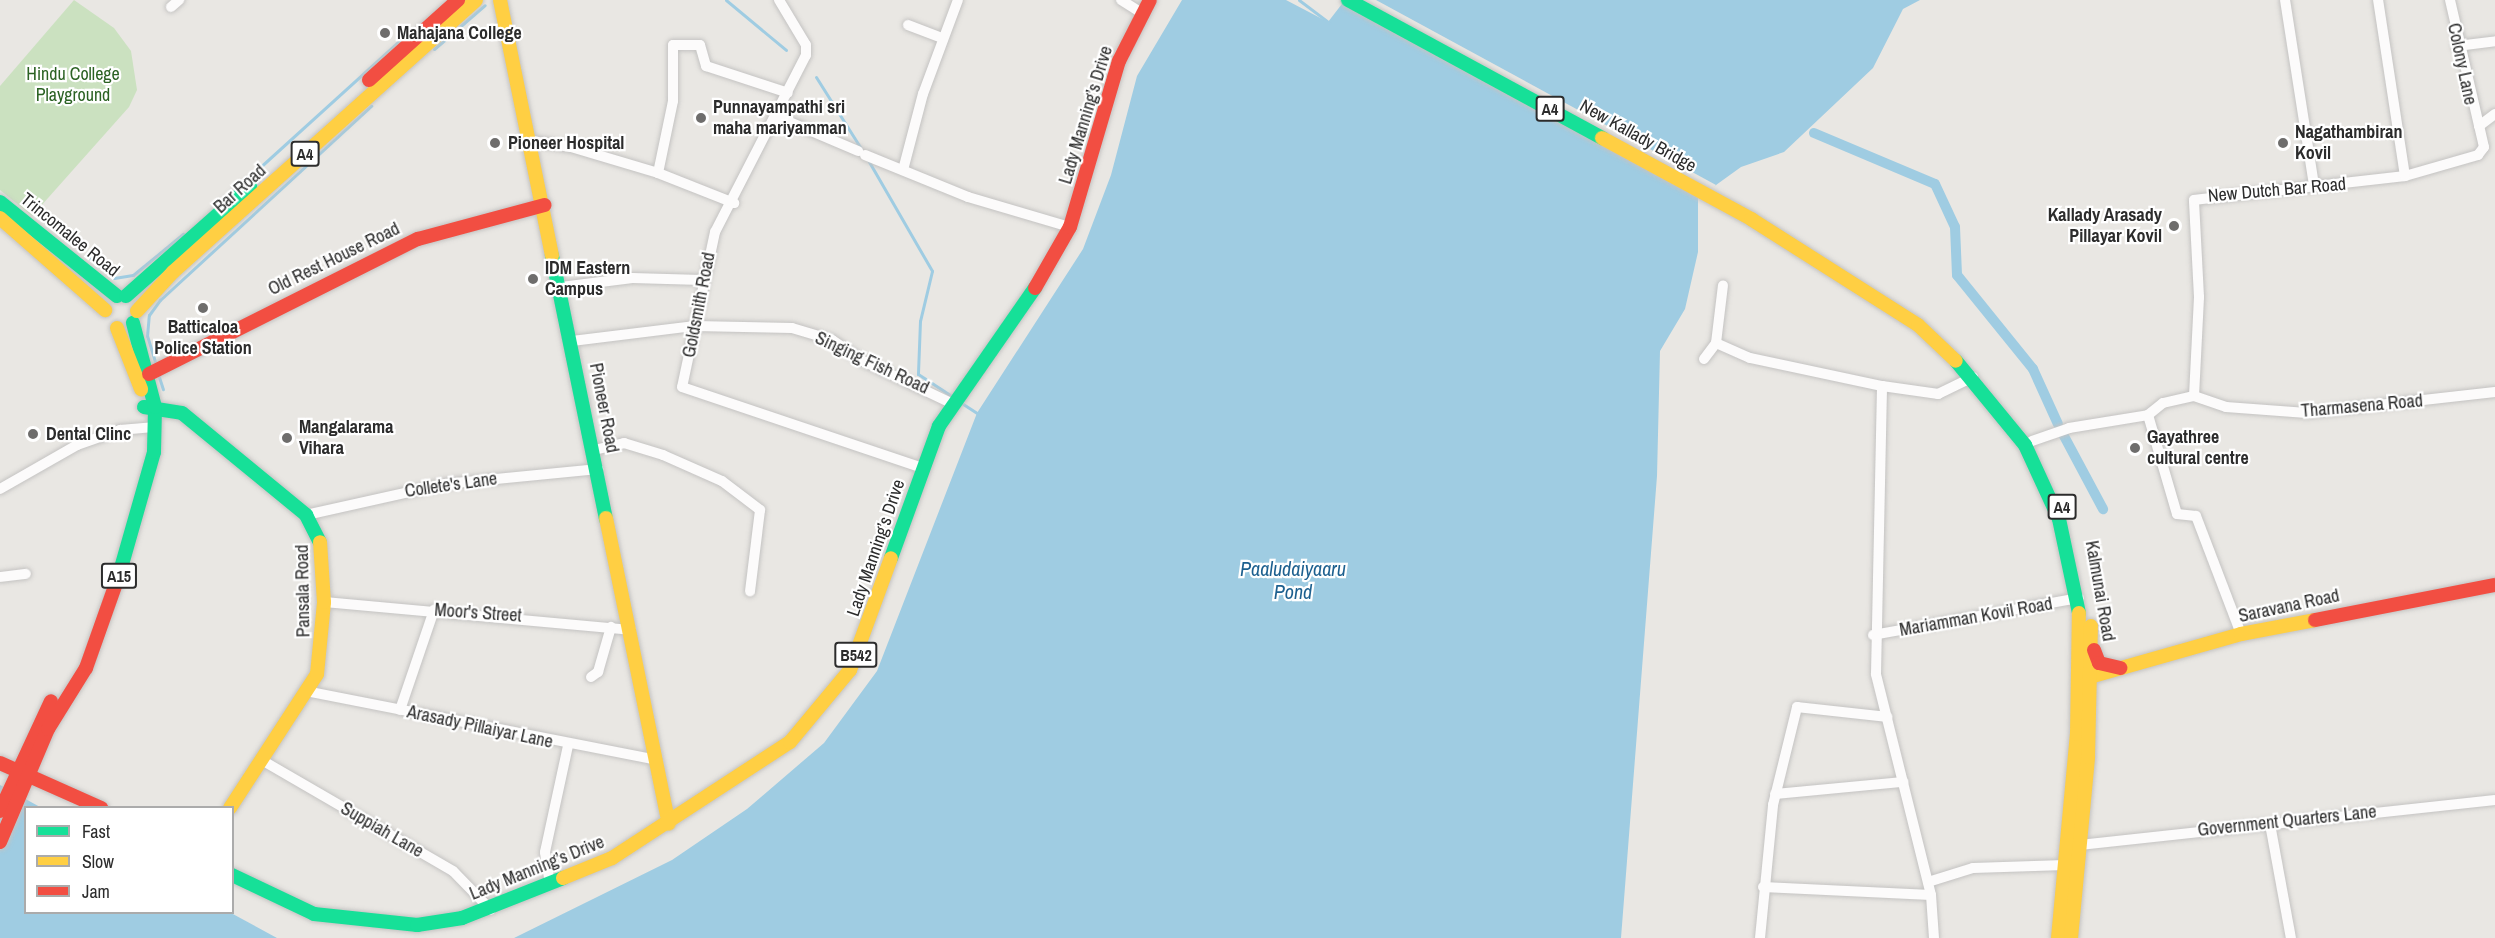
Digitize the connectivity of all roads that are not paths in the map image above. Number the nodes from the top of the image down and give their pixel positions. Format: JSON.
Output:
{"nodes":[{"id":1,"x":458,"y":0,"type":"edge"},
{"id":2,"x":476,"y":0,"type":"edge"},
{"id":3,"x":500,"y":0,"type":"edge"},
{"id":4,"x":779,"y":0,"type":"edge"},
{"id":5,"x":958,"y":0,"type":"edge"},
{"id":6,"x":1121,"y":0,"type":"edge"},
{"id":7,"x":1150,"y":0,"type":"edge"},
{"id":8,"x":1348,"y":0,"type":"edge"},
{"id":9,"x":1361,"y":0,"type":"edge"},
{"id":10,"x":2284,"y":0,"type":"edge"},
{"id":11,"x":2378,"y":0,"type":"edge"},
{"id":12,"x":2450,"y":0,"type":"edge"},
{"id":13,"x":1143,"y":14,"type":"junction"},
{"id":14,"x":908,"y":25,"type":"dead end"},
{"id":15,"x":942,"y":38,"type":"junction"},
{"id":16,"x":2495,"y":41,"type":"edge"},
{"id":17,"x":2457,"y":46,"type":"junction"},
{"id":18,"x":788,"y":93,"type":"junction"},
{"id":19,"x":2495,"y":114,"type":"edge"},
{"id":20,"x":778,"y":117,"type":"junction"},
{"id":21,"x":2479,"y":126,"type":"junction"},
{"id":22,"x":532,"y":141,"type":"junction"},
{"id":23,"x":903,"y":170,"type":"junction"},
{"id":24,"x":658,"y":173,"type":"junction"},
{"id":25,"x":2405,"y":176,"type":"junction"},
{"id":26,"x":2314,"y":185,"type":"junction"},
{"id":27,"x":0,"y":202,"type":"edge"},
{"id":28,"x":734,"y":203,"type":"junction"},
{"id":29,"x":545,"y":205,"type":"junction"},
{"id":30,"x":1753,"y":216,"type":"junction"},
{"id":31,"x":0,"y":218,"type":"edge"},
{"id":32,"x":1070,"y":226,"type":"junction"},
{"id":33,"x":702,"y":280,"type":"junction"},
{"id":34,"x":1722,"y":285,"type":"dead end"},
{"id":35,"x":561,"y":287,"type":"junction"},
{"id":36,"x":121,"y":296,"type":"junction"},
{"id":37,"x":105,"y":310,"type":"junction"},
{"id":38,"x":135,"y":317,"type":"junction"},
{"id":39,"x":695,"y":326,"type":"junction"},
{"id":40,"x":117,"y":328,"type":"junction"},
{"id":41,"x":572,"y":341,"type":"junction"},
{"id":42,"x":1716,"y":343,"type":"junction"},
{"id":43,"x":1704,"y":359,"type":"dead end"},
{"id":44,"x":149,"y":374,"type":"junction"},
{"id":45,"x":1973,"y":377,"type":"junction"},
{"id":46,"x":1882,"y":386,"type":"junction"},
{"id":47,"x":2495,"y":392,"type":"edge"},
{"id":48,"x":2194,"y":396,"type":"junction"},
{"id":49,"x":955,"y":405,"type":"junction"},
{"id":50,"x":150,"y":408,"type":"junction"},
{"id":51,"x":2148,"y":415,"type":"junction"},
{"id":52,"x":150,"y":426,"type":"junction"},
{"id":53,"x":2028,"y":443,"type":"junction"},
{"id":54,"x":594,"y":450,"type":"junction"},
{"id":55,"x":923,"y":468,"type":"junction"},
{"id":56,"x":598,"y":469,"type":"junction"},
{"id":57,"x":0,"y":489,"type":"edge"},
{"id":58,"x":306,"y":515,"type":"junction"},
{"id":59,"x":27,"y":574,"type":"dead end"},
{"id":60,"x":0,"y":578,"type":"edge"},
{"id":61,"x":2495,"y":585,"type":"edge"},
{"id":62,"x":750,"y":591,"type":"dead end"},
{"id":63,"x":2079,"y":598,"type":"junction"},
{"id":64,"x":324,"y":602,"type":"junction"},
{"id":65,"x":434,"y":610,"type":"junction"},
{"id":66,"x":611,"y":627,"type":"junction"},
{"id":67,"x":631,"y":630,"type":"junction"},
{"id":68,"x":2241,"y":634,"type":"junction"},
{"id":69,"x":1873,"y":635,"type":"junction"},
{"id":70,"x":2094,"y":650,"type":"junction"},
{"id":71,"x":2120,"y":668,"type":"junction"},
{"id":72,"x":2093,"y":676,"type":"junction"},
{"id":73,"x":591,"y":678,"type":"dead end"},
{"id":74,"x":306,"y":691,"type":"junction"},
{"id":75,"x":400,"y":710,"type":"junction"},
{"id":76,"x":1887,"y":717,"type":"junction"},
{"id":77,"x":568,"y":746,"type":"junction"},
{"id":78,"x":654,"y":759,"type":"junction"},
{"id":79,"x":264,"y":762,"type":"junction"},
{"id":80,"x":0,"y":763,"type":"edge"},
{"id":81,"x":23,"y":776,"type":"junction"},
{"id":82,"x":1903,"y":782,"type":"junction"},
{"id":83,"x":17,"y":791,"type":"junction"},
{"id":84,"x":1775,"y":794,"type":"junction"},
{"id":85,"x":2495,"y":800,"type":"edge"},
{"id":86,"x":99,"y":806,"type":"edge"},
{"id":87,"x":231,"y":806,"type":"edge"},
{"id":88,"x":0,"y":811,"type":"edge"},
{"id":89,"x":669,"y":824,"type":"junction"},
{"id":90,"x":2270,"y":824,"type":"junction"},
{"id":91,"x":0,"y":842,"type":"edge"},
{"id":92,"x":2080,"y":845,"type":"junction"},
{"id":93,"x":2065,"y":865,"type":"junction"},
{"id":94,"x":234,"y":876,"type":"edge"},
{"id":95,"x":1928,"y":882,"type":"junction"},
{"id":96,"x":549,"y":884,"type":"junction"},
{"id":97,"x":1762,"y":887,"type":"junction"},
{"id":98,"x":1931,"y":896,"type":"junction"},
{"id":99,"x":491,"y":910,"type":"junction"},
{"id":100,"x":1760,"y":938,"type":"edge"},
{"id":101,"x":1934,"y":938,"type":"edge"},
{"id":102,"x":2058,"y":938,"type":"edge"},
{"id":103,"x":2071,"y":938,"type":"edge"},
{"id":104,"x":2291,"y":938,"type":"edge"}],
"edges":[{"from":1,"to":36,"type":"main road","name":"Bar Road","number":"A4"},
{"from":2,"to":38,"type":"main road","name":"Bar Road","number":"A4"},
{"from":3,"to":22,"type":"main road","name":"Pioneer Road"},
{"from":4,"to":18,"type":"street","name":"Goldsmith Road"},
{"from":5,"to":15,"type":"street"},
{"from":6,"to":13,"type":"street"},
{"from":7,"to":13,"type":"main road","name":"Lady Manning’s Drive","number":"B542"},
{"from":8,"to":30,"type":"main road","name":"New Kallady Bridge","number":"A4"},
{"from":9,"to":30,"type":"main road","name":"New Kallady Bridge","number":"A4"},
{"from":10,"to":26,"type":"street"},
{"from":11,"to":25,"type":"street"},
{"from":12,"to":17,"type":"street","name":"Colony Lane"},
{"from":13,"to":32,"type":"main road","name":"Lady Manning’s Drive","number":"B542"},
{"from":14,"to":15,"type":"street"},
{"from":15,"to":23,"type":"street"},
{"from":16,"to":17,"type":"street"},
{"from":17,"to":21,"type":"street","name":"Colony Lane"},
{"from":18,"to":20,"type":"street","name":"Goldsmith Road"},
{"from":18,"to":24,"type":"street"},
{"from":19,"to":21,"type":"street"},
{"from":20,"to":23,"type":"street"},
{"from":20,"to":28,"type":"street","name":"Goldsmith Road"},
{"from":21,"to":25,"type":"street","name":"Colony Lane"},
{"from":22,"to":24,"type":"street"},
{"from":22,"to":29,"type":"main road","name":"Pioneer Road"},
{"from":23,"to":32,"type":"street"},
{"from":24,"to":28,"type":"street"},
{"from":25,"to":26,"type":"street","name":"New Dutch Bar Road"},
{"from":26,"to":48,"type":"street","name":"New Dutch Bar Road"},
{"from":27,"to":36,"type":"main road","name":"Trincomalee Road"},
{"from":28,"to":33,"type":"street","name":"Goldsmith Road"},
{"from":29,"to":35,"type":"main road","name":"Pioneer Road"},
{"from":29,"to":44,"type":"main road","name":"Old Rest House Road"},
{"from":30,"to":45,"type":"main road","name":"Kalmunai Road","number":"A4"},
{"from":30,"to":53,"type":"main road","name":"Kalmunai Road","number":"A4"},
{"from":31,"to":37,"type":"main road","name":"Trincomalee Road"},
{"from":32,"to":49,"type":"main road","name":"Lady Manning’s Drive","number":"B542"},
{"from":33,"to":35,"type":"street"},
{"from":33,"to":39,"type":"street","name":"Goldsmith Road"},
{"from":34,"to":42,"type":"street"},
{"from":35,"to":41,"type":"main road","name":"Pioneer Road"},
{"from":36,"to":37,"type":"main road","name":"Bar Road"},
{"from":36,"to":38,"type":"main road","name":"Trincomalee Road"},
{"from":37,"to":40,"type":"main road","name":"Trincomalee Road"},
{"from":38,"to":40,"type":"main road"},
{"from":38,"to":44,"type":"main road","number":"A15"},
{"from":39,"to":41,"type":"street","name":"Singing Fish Road"},
{"from":39,"to":49,"type":"street","name":"Singing Fish Road"},
{"from":39,"to":55,"type":"street","name":"Goldsmith Road"},
{"from":40,"to":50,"type":"main road","number":"A15"},
{"from":41,"to":54,"type":"main road","name":"Pioneer Road"},
{"from":42,"to":43,"type":"street"},
{"from":42,"to":46,"type":"street"},
{"from":44,"to":50,"type":"main road","number":"A15"},
{"from":45,"to":46,"type":"street"},
{"from":45,"to":53,"type":"main road","name":"Kalmunai Road","number":"A4"},
{"from":46,"to":69,"type":"street"},
{"from":47,"to":48,"type":"street","name":"Tharmasena Road"},
{"from":48,"to":51,"type":"street"},
{"from":49,"to":55,"type":"main road","name":"Lady Manning’s Drive","number":"B542"},
{"from":50,"to":52,"type":"main road","number":"A15"},
{"from":50,"to":58,"type":"main road","name":"Pansala Road"},
{"from":51,"to":53,"type":"street"},
{"from":51,"to":68,"type":"street"},
{"from":52,"to":57,"type":"street"},
{"from":52,"to":81,"type":"main road","number":"A15"},
{"from":53,"to":63,"type":"main road","name":"Kalmunai Road","number":"A4"},
{"from":53,"to":70,"type":"main road","name":"Kalmunai Road","number":"A4"},
{"from":54,"to":56,"type":"main road","name":"Pioneer Road"},
{"from":54,"to":62,"type":"street"},
{"from":55,"to":89,"type":"main road","name":"Lady Manning’s Drive","number":"B542"},
{"from":56,"to":58,"type":"street","name":"Collete's Lane"},
{"from":56,"to":67,"type":"main road","name":"Pioneer Road"},
{"from":58,"to":64,"type":"main road","name":"Pansala Road"},
{"from":59,"to":60,"type":"street"},
{"from":61,"to":68,"type":"main road","name":"Saravana Road"},
{"from":63,"to":69,"type":"street","name":"Mariamman Kovil Road"},
{"from":63,"to":93,"type":"main road","name":"Kalmunai Road","number":"A4"},
{"from":64,"to":65,"type":"street","name":"Moor's Street"},
{"from":64,"to":74,"type":"main road","name":"Pansala Road"},
{"from":65,"to":66,"type":"street","name":"Moor's Street"},
{"from":65,"to":75,"type":"street"},
{"from":66,"to":67,"type":"street","name":"Moor's Street"},
{"from":66,"to":73,"type":"street"},
{"from":67,"to":78,"type":"main road","name":"Pioneer Road"},
{"from":68,"to":71,"type":"main road","name":"Saravana Road"},
{"from":69,"to":76,"type":"street"},
{"from":70,"to":71,"type":"main road"},
{"from":70,"to":72,"type":"main road","name":"Kalmunai Road","number":"A4"},
{"from":71,"to":72,"type":"main road","name":"Saravana Road"},
{"from":72,"to":92,"type":"main road","name":"Kalmunai Road","number":"A4"},
{"from":74,"to":75,"type":"street","name":"Arasady Pillaiyar Lane"},
{"from":74,"to":79,"type":"main road","name":"Pansala Road"},
{"from":75,"to":77,"type":"street","name":"Arasady Pillaiyar Lane"},
{"from":76,"to":82,"type":"street"},
{"from":76,"to":84,"type":"street"},
{"from":77,"to":78,"type":"street","name":"Arasady Pillaiyar Lane"},
{"from":77,"to":96,"type":"street"},
{"from":78,"to":89,"type":"main road","name":"Pioneer Road"},
{"from":79,"to":87,"type":"main road","name":"Pansala Road"},
{"from":79,"to":99,"type":"street","name":"Suppiah Lane"},
{"from":80,"to":81,"type":"main road"},
{"from":81,"to":83,"type":"main road","number":"A15"},
{"from":81,"to":86,"type":"main road"},
{"from":82,"to":84,"type":"street"},
{"from":82,"to":95,"type":"street"},
{"from":83,"to":88,"type":"main road","number":"A15"},
{"from":83,"to":91,"type":"main road","number":"A15"},
{"from":84,"to":97,"type":"street"},
{"from":85,"to":90,"type":"street","name":"Government Quarters Lane"},
{"from":89,"to":96,"type":"main road","name":"Lady Manning’s Drive","number":"B542"},
{"from":90,"to":92,"type":"street","name":"Government Quarters Lane"},
{"from":90,"to":104,"type":"street"},
{"from":92,"to":103,"type":"main road","name":"Kalmunai Road","number":"A4"},
{"from":93,"to":95,"type":"street"},
{"from":93,"to":102,"type":"main road","name":"Kalmunai Road","number":"A4"},
{"from":94,"to":99,"type":"main road","name":"Lady Manning’s Drive","number":"B542"},
{"from":95,"to":98,"type":"street"},
{"from":96,"to":99,"type":"main road","name":"Lady Manning’s Drive","number":"B542"},
{"from":97,"to":98,"type":"street"},
{"from":97,"to":100,"type":"street"},
{"from":98,"to":101,"type":"street"}]}
